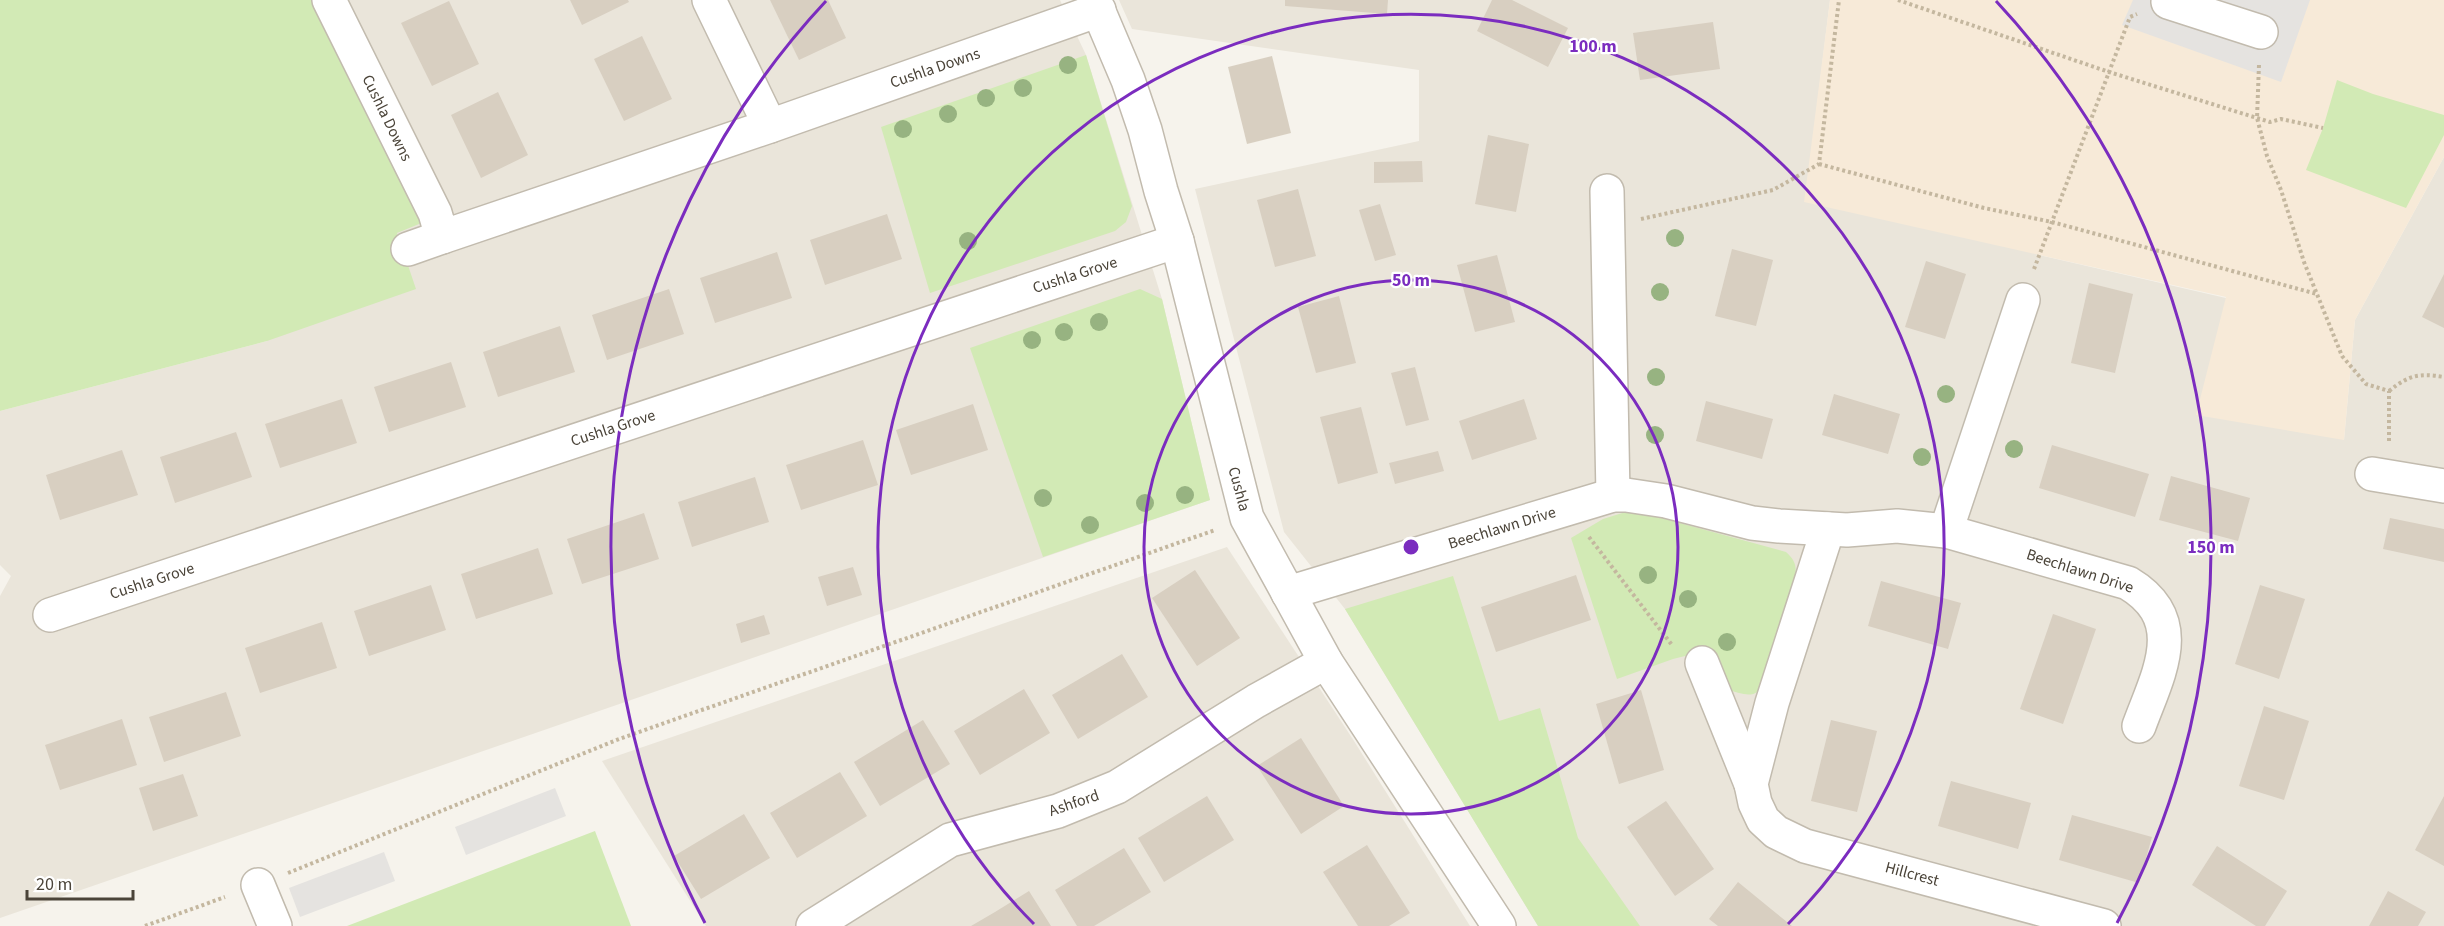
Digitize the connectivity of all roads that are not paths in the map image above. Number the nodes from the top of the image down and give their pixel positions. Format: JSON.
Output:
{"nodes":[{"id":1,"x":329,"y":0,"type":"edge"},
{"id":2,"x":709,"y":0,"type":"edge"},
{"id":3,"x":2168,"y":2,"type":"road end"},
{"id":4,"x":1096,"y":5,"type":"edge"},
{"id":5,"x":2261,"y":32,"type":"road end"},
{"id":6,"x":770,"y":126,"type":"junction"},
{"id":7,"x":1607,"y":191,"type":"dead end"},
{"id":8,"x":442,"y":237,"type":"junction"},
{"id":9,"x":1177,"y":242,"type":"junction"},
{"id":10,"x":408,"y":249,"type":"dead end"},
{"id":11,"x":2023,"y":300,"type":"road end"},
{"id":12,"x":2381,"y":475,"type":"road end"},
{"id":13,"x":2444,"y":486,"type":"edge"},
{"id":14,"x":1612,"y":495,"type":"junction"},
{"id":15,"x":1828,"y":529,"type":"junction"},
{"id":16,"x":1946,"y":531,"type":"junction"},
{"id":17,"x":1288,"y":593,"type":"junction"},
{"id":18,"x":50,"y":615,"type":"dead end"},
{"id":19,"x":1326,"y":662,"type":"junction"},
{"id":20,"x":1702,"y":663,"type":"road end"},
{"id":21,"x":2139,"y":726,"type":"dead end"},
{"id":22,"x":1751,"y":784,"type":"junction"},
{"id":23,"x":258,"y":885,"type":"road end"},
{"id":24,"x":274,"y":926,"type":"edge"},
{"id":25,"x":813,"y":926,"type":"edge"},
{"id":26,"x":1499,"y":926,"type":"edge"},
{"id":27,"x":2104,"y":926,"type":"edge"}],
"edges":[{"from":1,"to":8,"type":"street","name":"Cushla Downs"},
{"from":2,"to":6,"type":"street"},
{"from":3,"to":5,"type":"street"},
{"from":4,"to":6,"type":"street","name":"Cushla Downs"},
{"from":4,"to":9,"type":"street","name":"Cushla"},
{"from":6,"to":8,"type":"street","name":"Cushla Downs"},
{"from":7,"to":14,"type":"street"},
{"from":8,"to":10,"type":"street","name":"Cushla Downs"},
{"from":9,"to":17,"type":"street","name":"Cushla"},
{"from":9,"to":18,"type":"street","name":"Cushla Grove"},
{"from":11,"to":16,"type":"street"},
{"from":12,"to":13,"type":"street"},
{"from":14,"to":15,"type":"street","name":"Beechlawn Drive"},
{"from":14,"to":17,"type":"street","name":"Beechlawn Drive"},
{"from":15,"to":16,"type":"street","name":"Beechlawn Drive"},
{"from":15,"to":22,"type":"street"},
{"from":16,"to":21,"type":"street","name":"Beechlawn Drive"},
{"from":17,"to":19,"type":"street","name":"Cushla"},
{"from":19,"to":25,"type":"street","name":"Ashford"},
{"from":19,"to":26,"type":"street","name":"Cushla"},
{"from":20,"to":22,"type":"street","name":"Hillcrest"},
{"from":22,"to":27,"type":"street","name":"Hillcrest"},
{"from":23,"to":24,"type":"street"}]}
